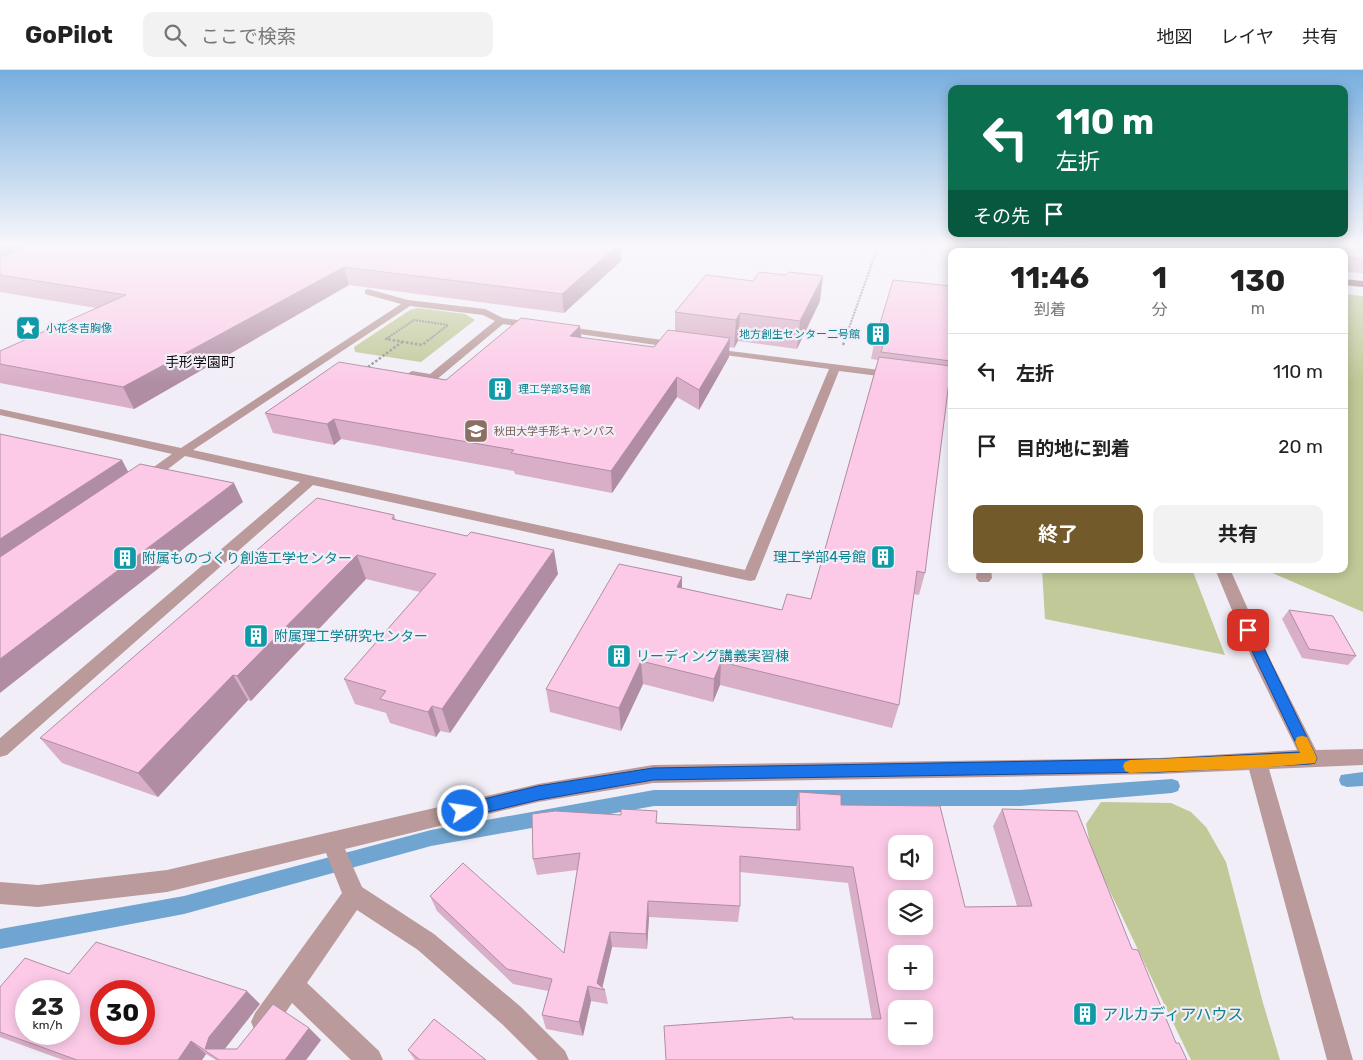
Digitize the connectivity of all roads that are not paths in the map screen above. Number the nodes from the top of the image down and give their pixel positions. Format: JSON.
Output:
{"nodes":[{"id":1,"x":368,"y":292,"type":"edge"},
{"id":2,"x":408,"y":303,"type":"junction"},
{"id":3,"x":501,"y":321,"type":"junction"},
{"id":4,"x":324,"y":360,"type":"junction"},
{"id":5,"x":368,"y":367,"type":"edge"},
{"id":6,"x":835,"y":367,"type":"junction"},
{"id":7,"x":404,"y":373,"type":"edge"},
{"id":8,"x":903,"y":376,"type":"edge"},
{"id":9,"x":0,"y":412,"type":"edge"},
{"id":10,"x":181,"y":453,"type":"junction"},
{"id":11,"x":310,"y":480,"type":"junction"},
{"id":12,"x":134,"y":487,"type":"edge"},
{"id":13,"x":1224,"y":573,"type":"edge"},
{"id":14,"x":0,"y":749,"type":"edge"},
{"id":15,"x":1310,"y":758,"type":"junction"},
{"id":16,"x":1363,"y":758,"type":"edge"},
{"id":17,"x":1257,"y":762,"type":"junction"},
{"id":18,"x":333,"y":844,"type":"junction"},
{"id":19,"x":0,"y":893,"type":"edge"},
{"id":20,"x":353,"y":893,"type":"junction"},
{"id":21,"x":291,"y":985,"type":"junction"},
{"id":22,"x":251,"y":1039,"type":"edge"},
{"id":23,"x":370,"y":1060,"type":"edge"},
{"id":24,"x":556,"y":1060,"type":"edge"},
{"id":25,"x":1340,"y":1060,"type":"edge"}],
"edges":[{"from":1,"to":2,"type":"street"},
{"from":2,"to":3,"type":"street"},
{"from":2,"to":4,"type":"street"},
{"from":3,"to":6,"type":"street"},
{"from":3,"to":7,"type":"street"},
{"from":4,"to":5,"type":"street"},
{"from":4,"to":10,"type":"street"},
{"from":6,"to":8,"type":"street"},
{"from":6,"to":11,"type":"street"},
{"from":9,"to":10,"type":"street"},
{"from":10,"to":11,"type":"street"},
{"from":10,"to":12,"type":"street"},
{"from":11,"to":14,"type":"street"},
{"from":13,"to":15,"type":"street"},
{"from":15,"to":16,"type":"street"},
{"from":15,"to":17,"type":"street"},
{"from":17,"to":18,"type":"street"},
{"from":17,"to":25,"type":"street"},
{"from":18,"to":19,"type":"street"},
{"from":18,"to":20,"type":"street"},
{"from":20,"to":21,"type":"street"},
{"from":20,"to":24,"type":"street"},
{"from":21,"to":22,"type":"street"},
{"from":21,"to":23,"type":"street"}]}
